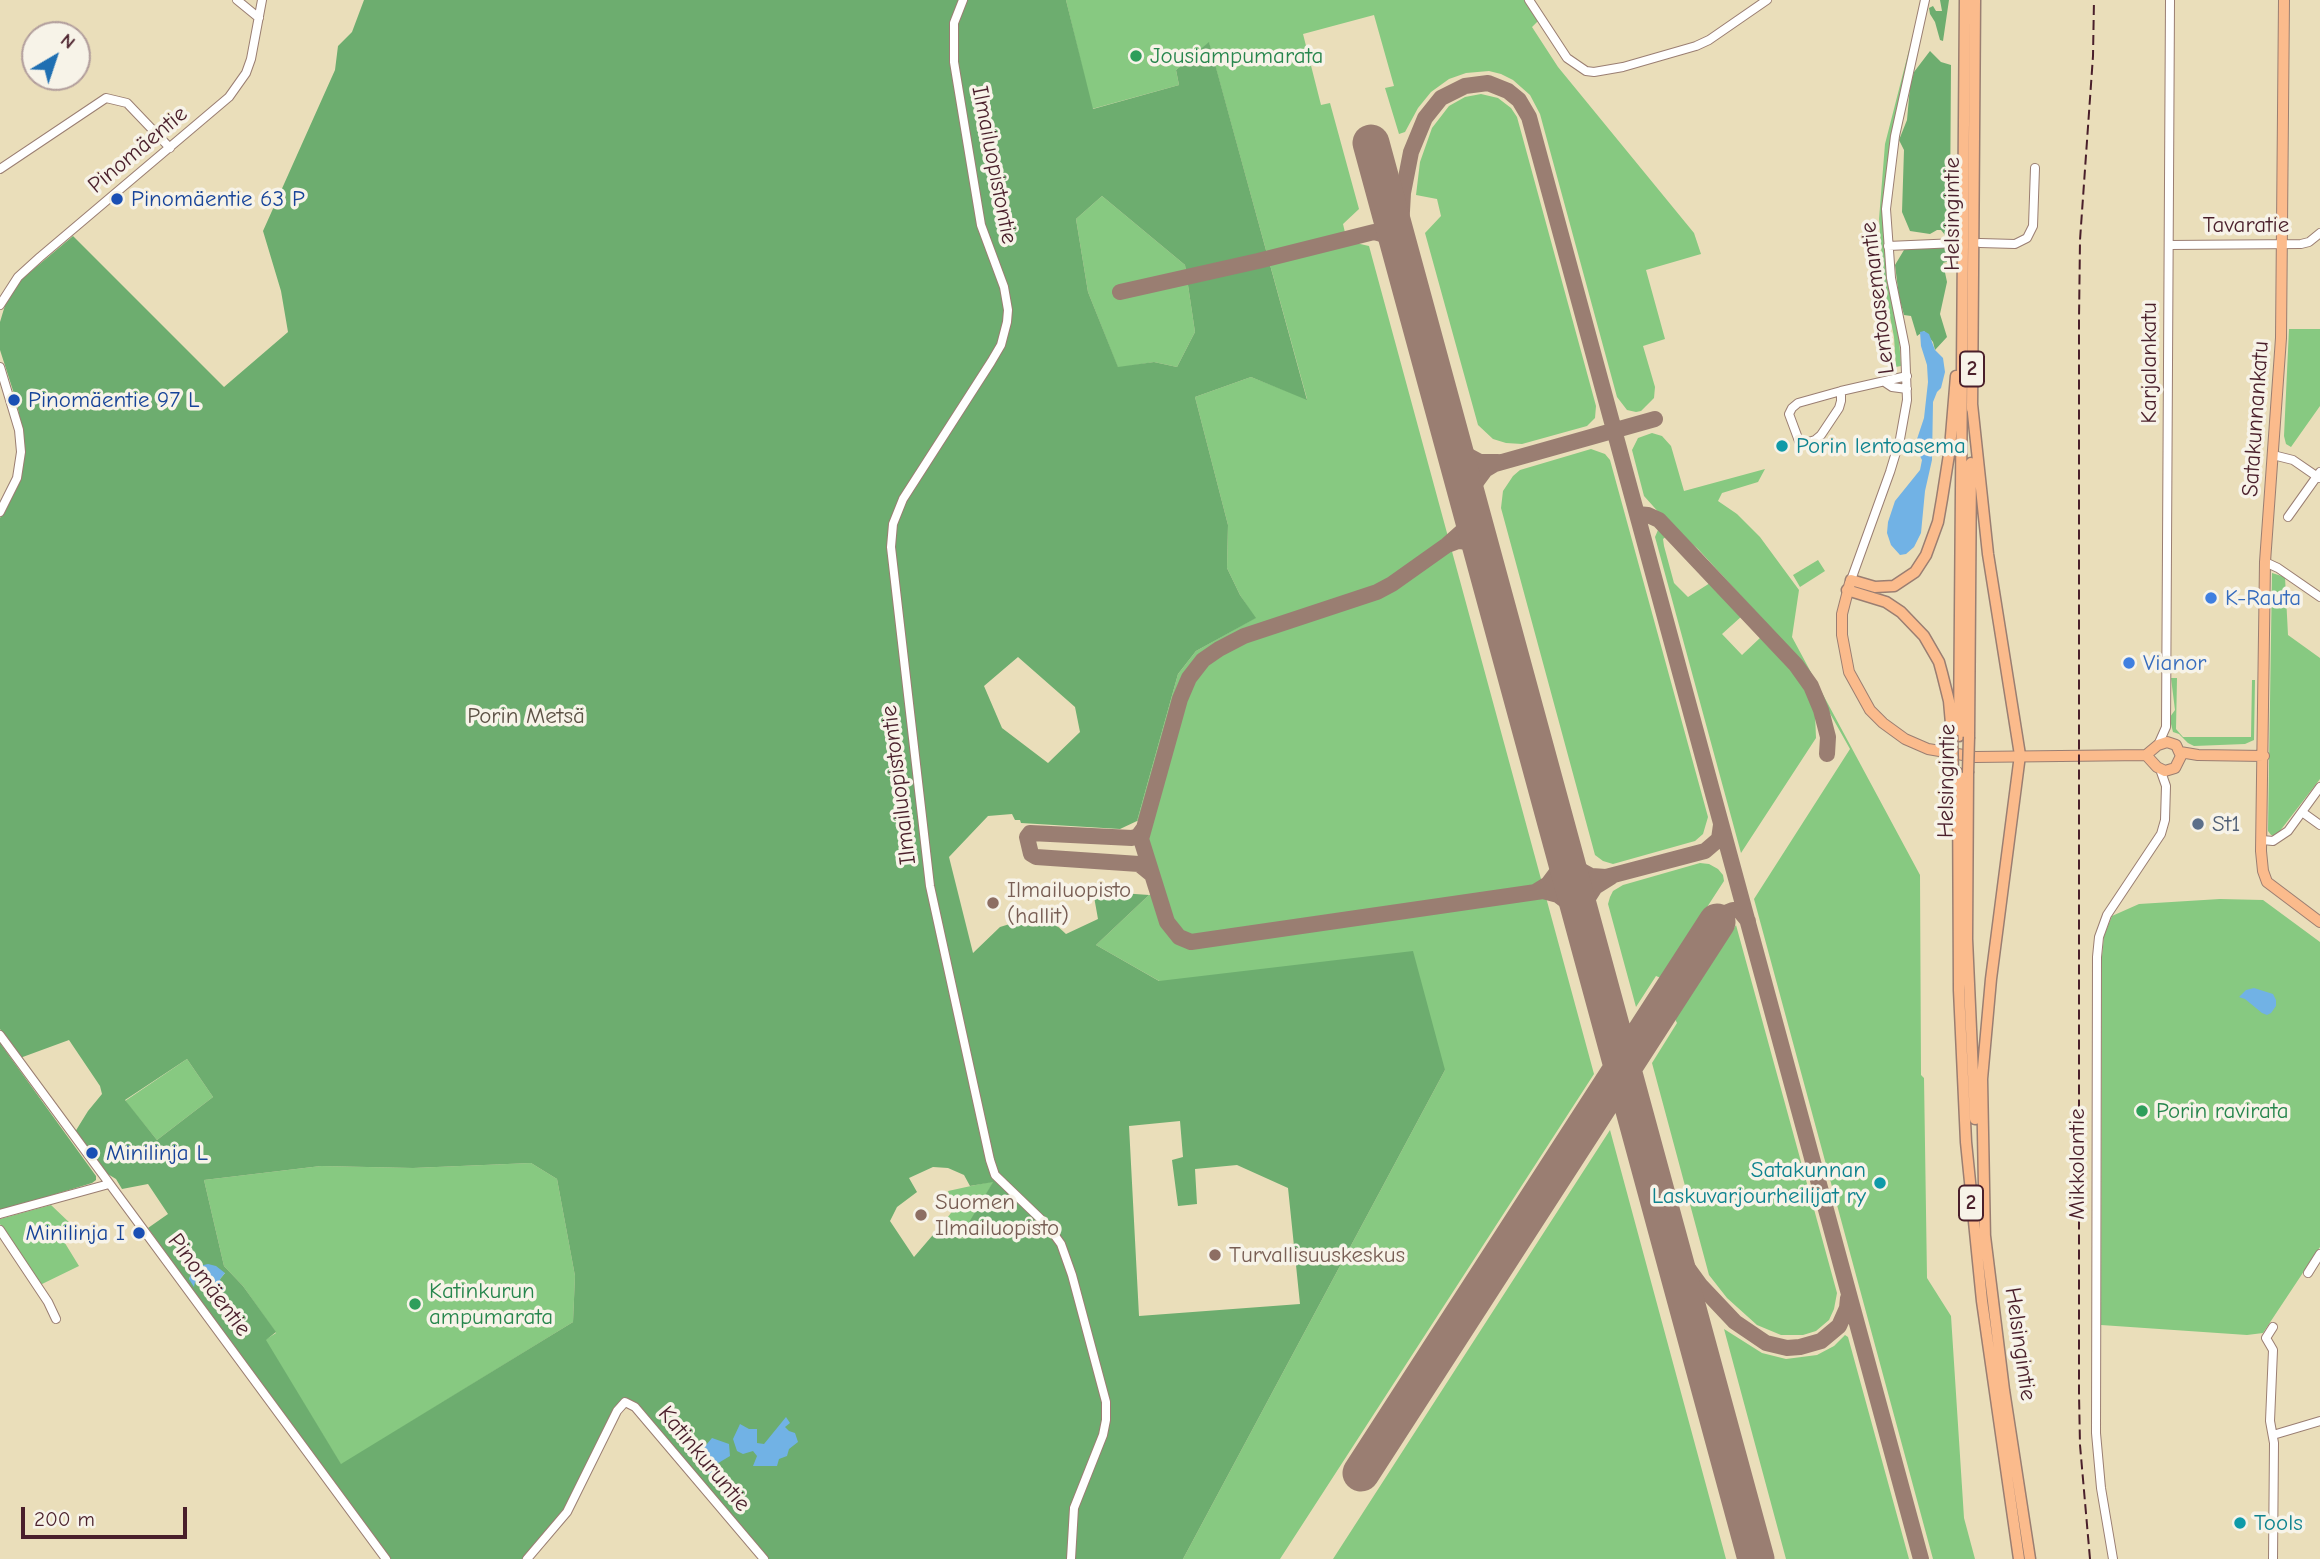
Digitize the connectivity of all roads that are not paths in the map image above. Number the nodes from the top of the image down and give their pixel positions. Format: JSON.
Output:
{"nodes":[{"id":1,"x":237,"y":0,"type":"edge"},
{"id":2,"x":262,"y":0,"type":"edge"},
{"id":3,"x":963,"y":0,"type":"edge"},
{"id":4,"x":1529,"y":0,"type":"edge"},
{"id":5,"x":1767,"y":0,"type":"edge"},
{"id":6,"x":1925,"y":0,"type":"edge"},
{"id":7,"x":1965,"y":0,"type":"edge"},
{"id":8,"x":1975,"y":0,"type":"edge"},
{"id":9,"x":2170,"y":0,"type":"edge"},
{"id":10,"x":2284,"y":0,"type":"edge"},
{"id":11,"x":259,"y":18,"type":"junction"},
{"id":12,"x":170,"y":148,"type":"junction"},
{"id":13,"x":2035,"y":168,"type":"dead end"},
{"id":14,"x":0,"y":169,"type":"edge"},
{"id":15,"x":2320,"y":233,"type":"edge"},
{"id":16,"x":1957,"y":243,"type":"dead end"},
{"id":17,"x":1980,"y":243,"type":"dead end"},
{"id":18,"x":2169,"y":245,"type":"junction"},
{"id":19,"x":2282,"y":245,"type":"junction"},
{"id":20,"x":1888,"y":246,"type":"junction"},
{"id":21,"x":1963,"y":290,"type":"junction"},
{"id":22,"x":0,"y":305,"type":"edge"},
{"id":23,"x":0,"y":367,"type":"edge"},
{"id":24,"x":1907,"y":376,"type":"junction"},
{"id":25,"x":1886,"y":383,"type":"junction"},
{"id":26,"x":1907,"y":389,"type":"junction"},
{"id":27,"x":1840,"y":391,"type":"junction"},
{"id":28,"x":1972,"y":404,"type":"junction"},
{"id":29,"x":2273,"y":455,"type":"junction"},
{"id":30,"x":2319,"y":476,"type":"edge"},
{"id":31,"x":0,"y":512,"type":"edge"},
{"id":32,"x":2288,"y":517,"type":"dead end"},
{"id":33,"x":2265,"y":562,"type":"junction"},
{"id":34,"x":1849,"y":585,"type":"junction"},
{"id":35,"x":2320,"y":597,"type":"edge"},
{"id":36,"x":2166,"y":727,"type":"junction"},
{"id":37,"x":1960,"y":736,"type":"junction"},
{"id":38,"x":2152,"y":750,"type":"junction"},
{"id":39,"x":2020,"y":755,"type":"junction"},
{"id":40,"x":2264,"y":755,"type":"junction"},
{"id":41,"x":2178,"y":757,"type":"junction"},
{"id":42,"x":2157,"y":767,"type":"junction"},
{"id":43,"x":1960,"y":773,"type":"junction"},
{"id":44,"x":2166,"y":786,"type":"junction"},
{"id":45,"x":2320,"y":787,"type":"edge"},
{"id":46,"x":2302,"y":812,"type":"junction"},
{"id":47,"x":2320,"y":825,"type":"edge"},
{"id":48,"x":2262,"y":840,"type":"junction"},
{"id":49,"x":2320,"y":922,"type":"edge"},
{"id":50,"x":0,"y":1035,"type":"edge"},
{"id":51,"x":109,"y":1184,"type":"junction"},
{"id":52,"x":0,"y":1213,"type":"edge"},
{"id":53,"x":0,"y":1230,"type":"edge"},
{"id":54,"x":1985,"y":1240,"type":"junction"},
{"id":55,"x":2320,"y":1254,"type":"edge"},
{"id":56,"x":2317,"y":1264,"type":"edge"},
{"id":57,"x":2308,"y":1273,"type":"dead end"},
{"id":58,"x":56,"y":1319,"type":"dead end"},
{"id":59,"x":2273,"y":1327,"type":"dead end"},
{"id":60,"x":2320,"y":1421,"type":"edge"},
{"id":61,"x":2273,"y":1435,"type":"junction"},
{"id":62,"x":386,"y":1559,"type":"edge"},
{"id":63,"x":527,"y":1559,"type":"edge"},
{"id":64,"x":764,"y":1559,"type":"edge"},
{"id":65,"x":1070,"y":1559,"type":"edge"},
{"id":66,"x":2019,"y":1559,"type":"edge"},
{"id":67,"x":2030,"y":1559,"type":"edge"},
{"id":68,"x":2113,"y":1559,"type":"edge"},
{"id":69,"x":2273,"y":1559,"type":"edge"}],
"edges":[{"from":1,"to":11,"type":"street"},
{"from":2,"to":11,"type":"street","name":"Pinomäentie"},
{"from":3,"to":65,"type":"street","name":"Ilmailuopistontie"},
{"from":4,"to":5,"type":"street"},
{"from":6,"to":20,"type":"street","name":"Lentoasemantie"},
{"from":7,"to":21,"type":"highway","name":"Helsingintie","number":"2"},
{"from":8,"to":28,"type":"highway","name":"Helsingintie","number":"2"},
{"from":9,"to":18,"type":"street","name":"Karjalankatu"},
{"from":10,"to":19,"type":"main road","name":"Satakunnankatu"},
{"from":11,"to":12,"type":"street","name":"Pinomäentie"},
{"from":12,"to":14,"type":"street"},
{"from":12,"to":22,"type":"street","name":"Pinomäentie"},
{"from":13,"to":17,"type":"street"},
{"from":15,"to":19,"type":"street","name":"Tavaratie"},
{"from":16,"to":20,"type":"street"},
{"from":18,"to":19,"type":"street","name":"Tavaratie"},
{"from":18,"to":36,"type":"street","name":"Karjalankatu"},
{"from":19,"to":29,"type":"main road","name":"Satakunnankatu"},
{"from":20,"to":24,"type":"street","name":"Lentoasemantie"},
{"from":21,"to":34,"type":"highway"},
{"from":21,"to":37,"type":"highway","name":"Helsingintie","number":"2"},
{"from":23,"to":31,"type":"street"},
{"from":24,"to":25,"type":"street"},
{"from":24,"to":26,"type":"street","name":"Lentoasemantie"},
{"from":25,"to":26,"type":"street"},
{"from":25,"to":27,"type":"street"},
{"from":26,"to":34,"type":"street","name":"Lentoasemantie"},
{"from":27,"to":27,"type":"street"},
{"from":28,"to":37,"type":"highway","name":"Helsingintie","number":"2"},
{"from":28,"to":39,"type":"highway"},
{"from":29,"to":30,"type":"street"},
{"from":29,"to":33,"type":"main road","name":"Satakunnankatu"},
{"from":30,"to":32,"type":"street"},
{"from":33,"to":35,"type":"street"},
{"from":33,"to":40,"type":"main road","name":"Satakunnankatu"},
{"from":34,"to":37,"type":"highway"},
{"from":34,"to":39,"type":"main road","name":"Lentoasemantie"},
{"from":36,"to":38,"type":"street","name":"Karjalankatu"},
{"from":36,"to":41,"type":"street","name":"Karjalankatu"},
{"from":37,"to":43,"type":"highway","name":"Helsingintie","number":"2","bridge":true},
{"from":37,"to":43,"type":"highway","bridge":true},
{"from":38,"to":39,"type":"main road","name":"Lentoasemantie"},
{"from":38,"to":41,"type":"main road"},
{"from":38,"to":42,"type":"main road"},
{"from":39,"to":54,"type":"highway"},
{"from":40,"to":41,"type":"main road"},
{"from":40,"to":48,"type":"main road","name":"Satakunnankatu"},
{"from":41,"to":42,"type":"main road"},
{"from":41,"to":44,"type":"street"},
{"from":42,"to":44,"type":"street"},
{"from":43,"to":54,"type":"highway","name":"Helsingintie","number":"2"},
{"from":43,"to":66,"type":"highway","name":"Helsingintie","number":"2"},
{"from":44,"to":68,"type":"street","name":"Mikkolantie"},
{"from":45,"to":46,"type":"street"},
{"from":46,"to":47,"type":"street"},
{"from":46,"to":48,"type":"street"},
{"from":48,"to":49,"type":"main road","name":"Satakunnankatu"},
{"from":50,"to":51,"type":"street","name":"Pinomäentie"},
{"from":51,"to":52,"type":"street"},
{"from":51,"to":62,"type":"street","name":"Pinomäentie"},
{"from":53,"to":58,"type":"street"},
{"from":54,"to":67,"type":"highway","name":"Helsingintie","number":"2"},
{"from":55,"to":56,"type":"street"},
{"from":56,"to":57,"type":"street"},
{"from":59,"to":61,"type":"street"},
{"from":60,"to":61,"type":"street"},
{"from":61,"to":69,"type":"street"},
{"from":63,"to":64,"type":"street","name":"Katinkuruntie"}]}
